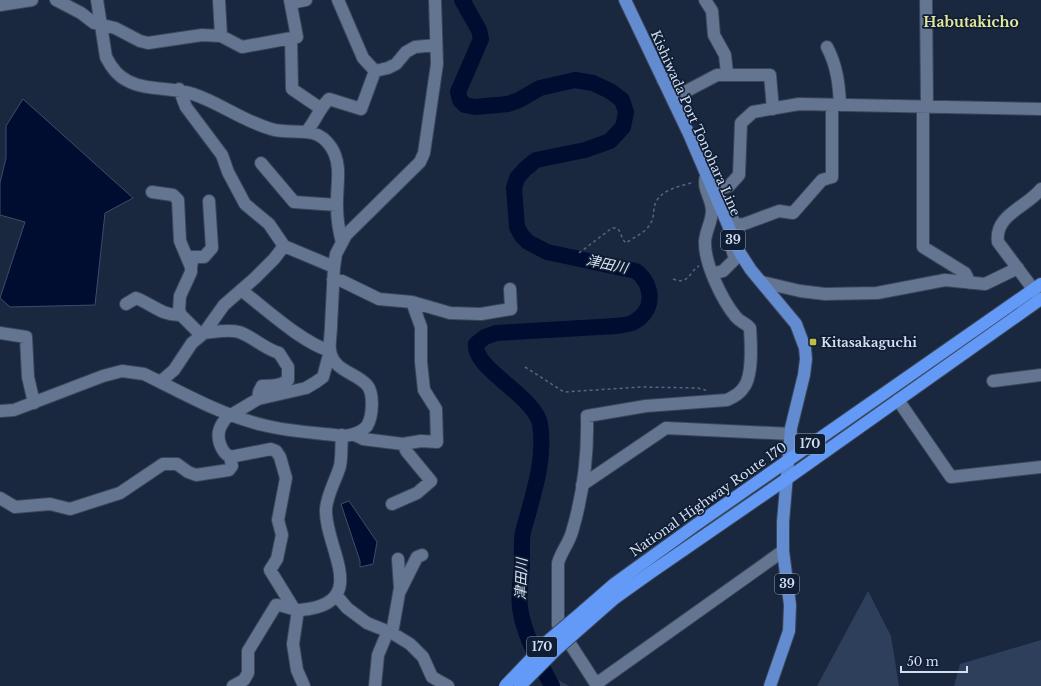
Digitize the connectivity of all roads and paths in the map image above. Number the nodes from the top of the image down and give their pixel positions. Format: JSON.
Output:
{"nodes":[{"id":1,"x":32,"y":0,"type":"edge"},
{"id":2,"x":56,"y":0,"type":"edge"},
{"id":3,"x":97,"y":0,"type":"edge"},
{"id":4,"x":219,"y":0,"type":"edge"},
{"id":5,"x":306,"y":0,"type":"edge"},
{"id":6,"x":338,"y":0,"type":"edge"},
{"id":7,"x":435,"y":0,"type":"edge"},
{"id":8,"x":625,"y":0,"type":"edge"},
{"id":9,"x":926,"y":0,"type":"edge"},
{"id":10,"x":291,"y":2,"type":"edge"},
{"id":11,"x":711,"y":2,"type":"edge"},
{"id":12,"x":0,"y":5,"type":"edge"},
{"id":13,"x":102,"y":26,"type":"junction"},
{"id":14,"x":221,"y":36,"type":"junction"},
{"id":15,"x":291,"y":38,"type":"junction"},
{"id":16,"x":436,"y":45,"type":"junction"},
{"id":17,"x":828,"y":47,"type":"dead end"},
{"id":18,"x":375,"y":71,"type":"junction"},
{"id":19,"x":727,"y":73,"type":"junction"},
{"id":20,"x":663,"y":80,"type":"junction"},
{"id":21,"x":179,"y":89,"type":"junction"},
{"id":22,"x":836,"y":105,"type":"junction"},
{"id":23,"x":925,"y":106,"type":"junction"},
{"id":24,"x":320,"y":108,"type":"junction"},
{"id":25,"x":1041,"y":108,"type":"edge"},
{"id":26,"x":773,"y":109,"type":"junction"},
{"id":27,"x":307,"y":131,"type":"junction"},
{"id":28,"x":261,"y":163,"type":"dead end"},
{"id":29,"x":705,"y":178,"type":"junction"},
{"id":30,"x":1041,"y":189,"type":"edge"},
{"id":31,"x":152,"y":192,"type":"dead end"},
{"id":32,"x":712,"y":192,"type":"junction"},
{"id":33,"x":209,"y":201,"type":"dead end"},
{"id":34,"x":718,"y":204,"type":"junction"},
{"id":35,"x":336,"y":205,"type":"junction"},
{"id":36,"x":733,"y":239,"type":"junction"},
{"id":37,"x":342,"y":243,"type":"junction"},
{"id":38,"x":284,"y":246,"type":"junction"},
{"id":39,"x":579,"y":254,"type":"dead end"},
{"id":40,"x":707,"y":262,"type":"junction"},
{"id":41,"x":191,"y":267,"type":"junction"},
{"id":42,"x":334,"y":267,"type":"junction"},
{"id":43,"x":1018,"y":268,"type":"junction"},
{"id":44,"x":712,"y":274,"type":"junction"},
{"id":45,"x":673,"y":279,"type":"dead end"},
{"id":46,"x":333,"y":280,"type":"junction"},
{"id":47,"x":762,"y":282,"type":"junction"},
{"id":48,"x":970,"y":283,"type":"junction"},
{"id":49,"x":510,"y":289,"type":"dead end"},
{"id":50,"x":242,"y":290,"type":"junction"},
{"id":51,"x":1039,"y":294,"type":"edge"},
{"id":52,"x":412,"y":302,"type":"junction"},
{"id":53,"x":126,"y":304,"type":"dead end"},
{"id":54,"x":181,"y":314,"type":"junction"},
{"id":55,"x":0,"y":333,"type":"edge"},
{"id":56,"x":202,"y":334,"type":"junction"},
{"id":57,"x":330,"y":350,"type":"junction"},
{"id":58,"x":524,"y":367,"type":"dead end"},
{"id":59,"x":1041,"y":375,"type":"edge"},
{"id":60,"x":993,"y":381,"type":"dead end"},
{"id":61,"x":160,"y":382,"type":"junction"},
{"id":62,"x":713,"y":392,"type":"dead end"},
{"id":63,"x":258,"y":400,"type":"junction"},
{"id":64,"x":898,"y":400,"type":"junction"},
{"id":65,"x":34,"y":403,"type":"junction"},
{"id":66,"x":0,"y":411,"type":"edge"},
{"id":67,"x":230,"y":414,"type":"junction"},
{"id":68,"x":790,"y":434,"type":"junction"},
{"id":69,"x":354,"y":435,"type":"junction"},
{"id":70,"x":342,"y":436,"type":"junction"},
{"id":71,"x":403,"y":444,"type":"junction"},
{"id":72,"x":230,"y":457,"type":"junction"},
{"id":73,"x":788,"y":459,"type":"junction"},
{"id":74,"x":1041,"y":467,"type":"edge"},
{"id":75,"x":788,"y":478,"type":"junction"},
{"id":76,"x":582,"y":485,"type":"junction"},
{"id":77,"x":0,"y":498,"type":"edge"},
{"id":78,"x":392,"y":504,"type":"dead end"},
{"id":79,"x":783,"y":551,"type":"junction"},
{"id":80,"x":422,"y":555,"type":"dead end"},
{"id":81,"x":398,"y":559,"type":"dead end"},
{"id":82,"x":399,"y":594,"type":"junction"},
{"id":83,"x":336,"y":595,"type":"junction"},
{"id":84,"x":296,"y":609,"type":"junction"},
{"id":85,"x":587,"y":615,"type":"junction"},
{"id":86,"x":390,"y":632,"type":"junction"},
{"id":87,"x":233,"y":686,"type":"edge"},
{"id":88,"x":304,"y":686,"type":"edge"},
{"id":89,"x":375,"y":686,"type":"edge"},
{"id":90,"x":448,"y":686,"type":"edge"},
{"id":91,"x":505,"y":686,"type":"edge"},
{"id":92,"x":520,"y":686,"type":"edge"},
{"id":93,"x":770,"y":686,"type":"edge"}],
"edges":[{"from":1,"to":12,"type":"street"},
{"from":2,"to":13,"type":"street"},
{"from":3,"to":13,"type":"street"},
{"from":4,"to":14,"type":"street"},
{"from":5,"to":10,"type":"street"},
{"from":6,"to":18,"type":"street"},
{"from":7,"to":16,"type":"street"},
{"from":8,"to":20,"type":"main road","name":"Kishiwada Port Tonohara Line","number":"39"},
{"from":9,"to":23,"type":"street"},
{"from":10,"to":15,"type":"street"},
{"from":11,"to":19,"type":"street"},
{"from":13,"to":14,"type":"street"},
{"from":13,"to":21,"type":"street"},
{"from":14,"to":15,"type":"street"},
{"from":15,"to":24,"type":"street"},
{"from":16,"to":18,"type":"street"},
{"from":16,"to":37,"type":"street"},
{"from":17,"to":22,"type":"street"},
{"from":18,"to":24,"type":"street"},
{"from":19,"to":20,"type":"street"},
{"from":19,"to":26,"type":"street"},
{"from":20,"to":29,"type":"main road","name":"Kishiwada Port Tonohara Line","number":"39"},
{"from":21,"to":27,"type":"street"},
{"from":21,"to":38,"type":"street"},
{"from":22,"to":23,"type":"street"},
{"from":22,"to":26,"type":"street"},
{"from":22,"to":34,"type":"street"},
{"from":23,"to":25,"type":"street"},
{"from":23,"to":48,"type":"street"},
{"from":24,"to":27,"type":"street"},
{"from":26,"to":32,"type":"street"},
{"from":27,"to":35,"type":"street"},
{"from":28,"to":35,"type":"street"},
{"from":29,"to":32,"type":"main road","name":"Kishiwada Port Tonohara Line","number":"39"},
{"from":29,"to":39,"type":"path"},
{"from":29,"to":40,"type":"street"},
{"from":30,"to":43,"type":"street"},
{"from":31,"to":41,"type":"street"},
{"from":32,"to":34,"type":"main road","name":"Kishiwada Port Tonohara Line","number":"39"},
{"from":33,"to":41,"type":"street"},
{"from":34,"to":36,"type":"main road","name":"Kishiwada Port Tonohara Line","number":"39"},
{"from":35,"to":37,"type":"street"},
{"from":36,"to":44,"type":"street"},
{"from":36,"to":47,"type":"main road","name":"Kishiwada Port Tonohara Line","number":"39"},
{"from":37,"to":42,"type":"street"},
{"from":38,"to":42,"type":"street"},
{"from":38,"to":50,"type":"street"},
{"from":40,"to":44,"type":"street"},
{"from":40,"to":45,"type":"path"},
{"from":41,"to":54,"type":"street"},
{"from":42,"to":46,"type":"street"},
{"from":43,"to":48,"type":"street"},
{"from":43,"to":51,"type":"street"},
{"from":44,"to":76,"type":"street"},
{"from":46,"to":52,"type":"street"},
{"from":46,"to":57,"type":"street"},
{"from":47,"to":48,"type":"street"},
{"from":47,"to":68,"type":"main road","name":"Kishiwada Port Tonohara Line","number":"39"},
{"from":49,"to":52,"type":"street"},
{"from":50,"to":56,"type":"street"},
{"from":50,"to":57,"type":"street"},
{"from":51,"to":64,"type":"highway","name":"National Highway Route 170","number":"170"},
{"from":51,"to":73,"type":"highway","name":"National Highway Route 170","number":"170"},
{"from":52,"to":71,"type":"street"},
{"from":53,"to":54,"type":"street"},
{"from":54,"to":56,"type":"street"},
{"from":55,"to":65,"type":"street"},
{"from":56,"to":61,"type":"street"},
{"from":56,"to":63,"type":"street"},
{"from":57,"to":63,"type":"street"},
{"from":57,"to":69,"type":"street"},
{"from":58,"to":62,"type":"path"},
{"from":59,"to":60,"type":"street"},
{"from":61,"to":65,"type":"street"},
{"from":61,"to":67,"type":"street"},
{"from":63,"to":67,"type":"street"},
{"from":64,"to":74,"type":"street"},
{"from":64,"to":75,"type":"highway","name":"National Highway Route 170","number":"170"},
{"from":65,"to":66,"type":"street"},
{"from":67,"to":70,"type":"street"},
{"from":67,"to":72,"type":"street"},
{"from":68,"to":73,"type":"main road","name":"Kishiwada Port Tonohara Line","number":"39"},
{"from":68,"to":76,"type":"street"},
{"from":69,"to":70,"type":"street"},
{"from":69,"to":71,"type":"street"},
{"from":70,"to":83,"type":"street"},
{"from":71,"to":78,"type":"street"},
{"from":72,"to":77,"type":"street"},
{"from":72,"to":84,"type":"street"},
{"from":73,"to":75,"type":"main road","name":"Kishiwada Port Tonohara Line","number":"39"},
{"from":73,"to":85,"type":"highway","name":"National Highway Route 170","number":"170"},
{"from":75,"to":79,"type":"main road","name":"Kishiwada Port Tonohara Line","number":"39"},
{"from":75,"to":85,"type":"highway","name":"National Highway Route 170","number":"170"},
{"from":76,"to":79,"type":"street"},
{"from":79,"to":93,"type":"main road","name":"Kishiwada Port Tonohara Line","number":"39"},
{"from":80,"to":82,"type":"street"},
{"from":81,"to":82,"type":"street"},
{"from":82,"to":86,"type":"street"},
{"from":83,"to":84,"type":"street"},
{"from":83,"to":86,"type":"street"},
{"from":84,"to":87,"type":"street"},
{"from":84,"to":88,"type":"street"},
{"from":85,"to":91,"type":"highway","name":"National Highway Route 170","number":"170","bridge":true},
{"from":85,"to":92,"type":"highway","name":"National Highway Route 170","number":"170","bridge":true},
{"from":86,"to":89,"type":"street"},
{"from":86,"to":90,"type":"street"}]}
